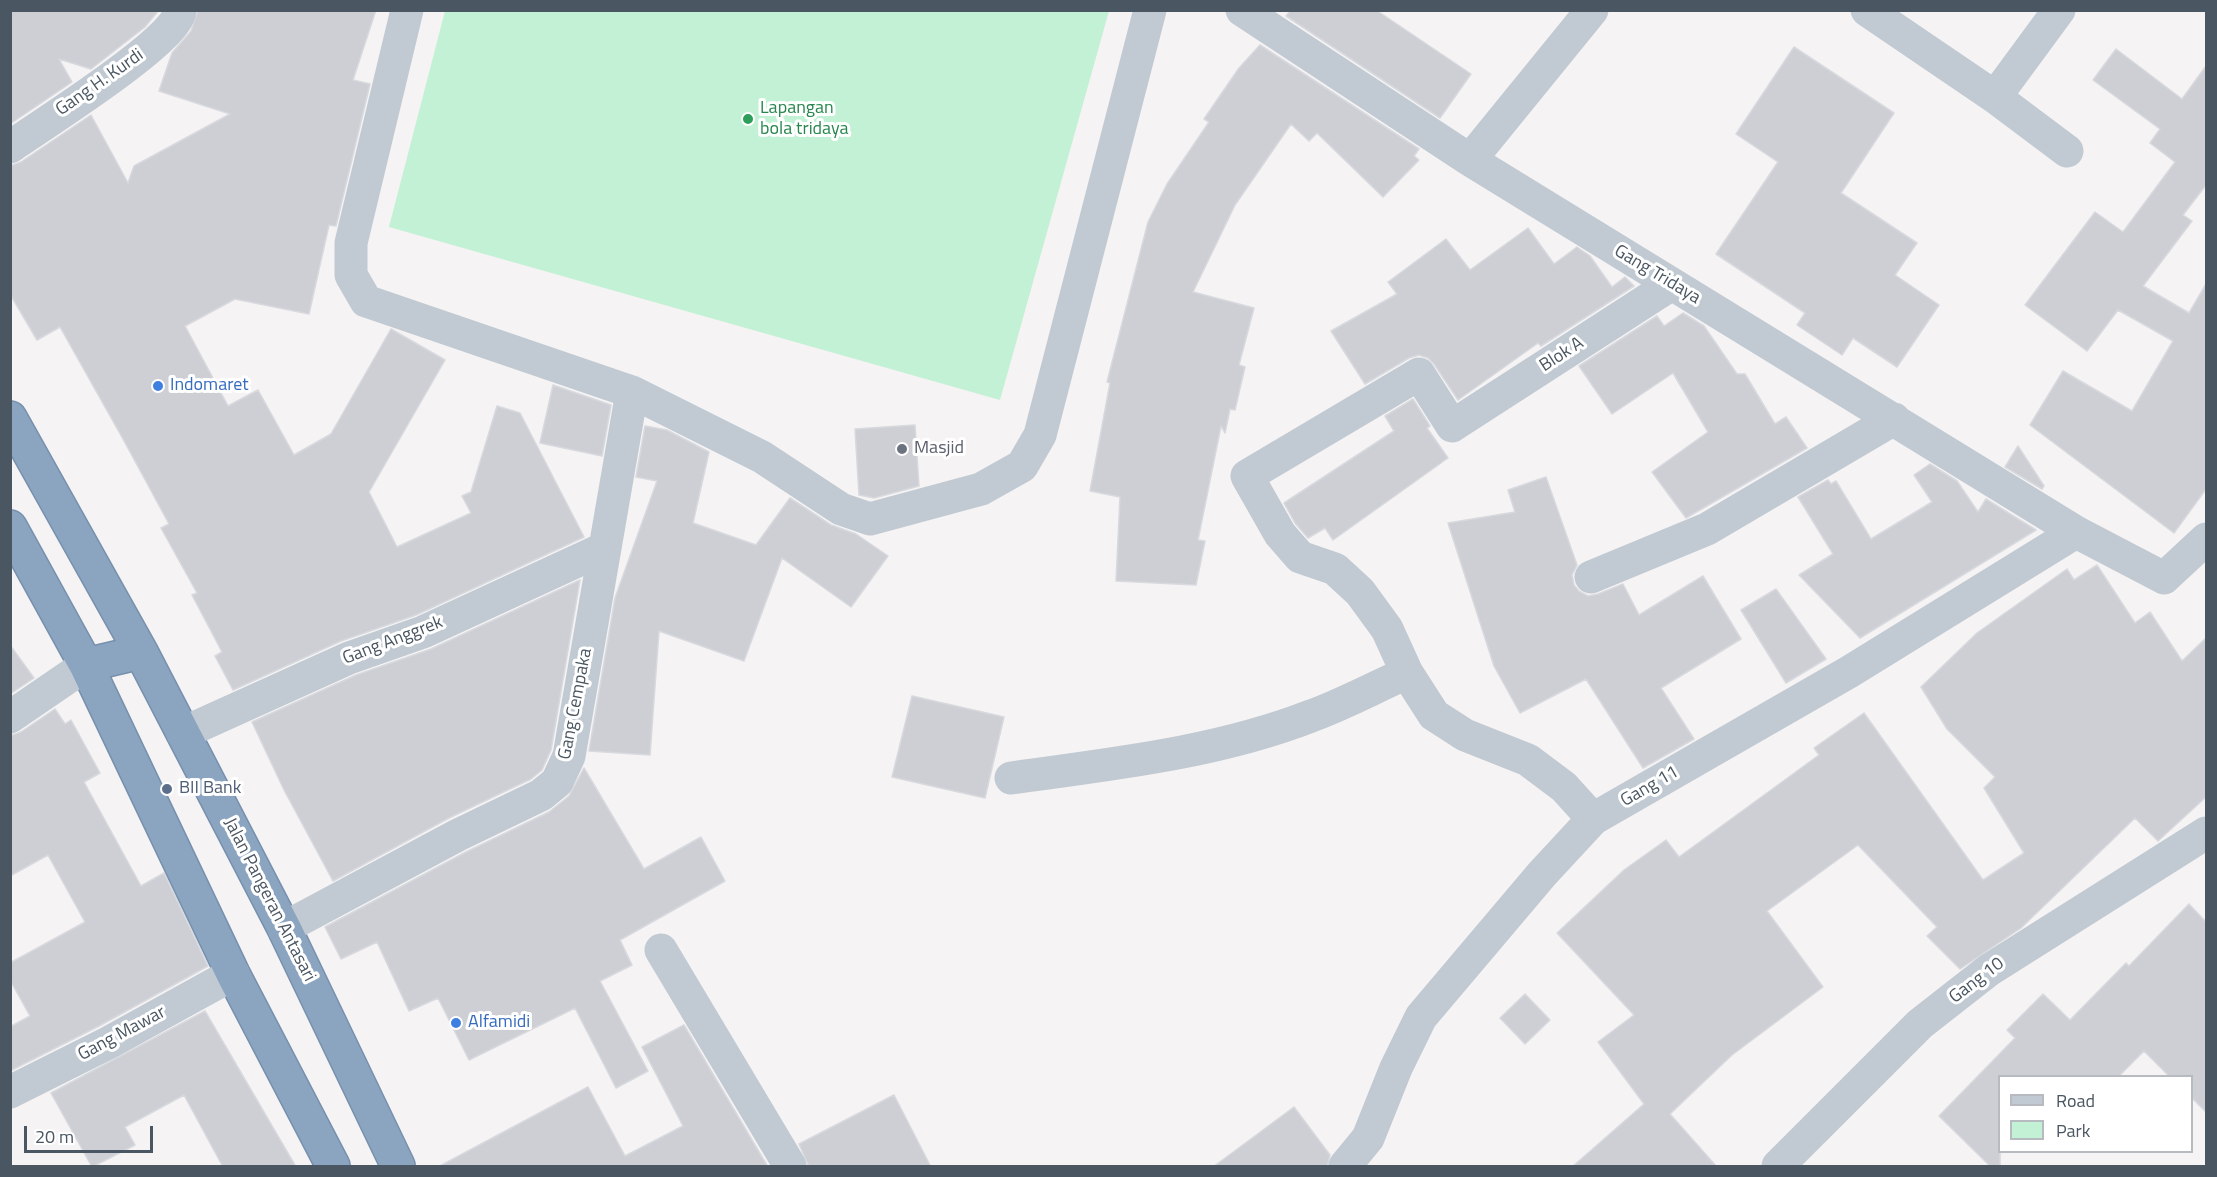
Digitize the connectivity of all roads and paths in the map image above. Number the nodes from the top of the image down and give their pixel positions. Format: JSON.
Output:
{"nodes":[{"id":1,"x":180,"y":10,"type":"edge"},
{"id":2,"x":407,"y":10,"type":"edge"},
{"id":3,"x":1150,"y":10,"type":"edge"},
{"id":4,"x":1242,"y":10,"type":"edge"},
{"id":5,"x":1592,"y":10,"type":"edge"},
{"id":6,"x":1868,"y":10,"type":"edge"},
{"id":7,"x":2059,"y":10,"type":"edge"},
{"id":8,"x":1995,"y":97,"type":"junction"},
{"id":9,"x":10,"y":147,"type":"edge"},
{"id":10,"x":2067,"y":151,"type":"dead end"},
{"id":11,"x":1470,"y":160,"type":"junction"},
{"id":12,"x":1672,"y":284,"type":"junction"},
{"id":13,"x":632,"y":392,"type":"junction"},
{"id":14,"x":10,"y":418,"type":"edge"},
{"id":15,"x":1894,"y":419,"type":"junction"},
{"id":16,"x":10,"y":527,"type":"edge"},
{"id":17,"x":2076,"y":532,"type":"junction"},
{"id":18,"x":2206,"y":539,"type":"edge"},
{"id":19,"x":603,"y":549,"type":"junction"},
{"id":20,"x":2206,"y":565,"type":"edge"},
{"id":21,"x":1591,"y":577,"type":"dead end"},
{"id":22,"x":2164,"y":578,"type":"junction"},
{"id":23,"x":141,"y":652,"type":"junction"},
{"id":24,"x":86,"y":665,"type":"junction"},
{"id":25,"x":1407,"y":673,"type":"junction"},
{"id":26,"x":10,"y":717,"type":"edge"},
{"id":27,"x":183,"y":732,"type":"junction"},
{"id":28,"x":1011,"y":778,"type":"dead end"},
{"id":29,"x":1593,"y":819,"type":"junction"},
{"id":30,"x":2206,"y":833,"type":"edge"},
{"id":31,"x":284,"y":928,"type":"junction"},
{"id":32,"x":661,"y":950,"type":"dead end"},
{"id":33,"x":233,"y":974,"type":"junction"},
{"id":34,"x":10,"y":1092,"type":"edge"},
{"id":35,"x":333,"y":1167,"type":"edge"},
{"id":36,"x":398,"y":1167,"type":"edge"},
{"id":37,"x":790,"y":1167,"type":"edge"},
{"id":38,"x":1345,"y":1167,"type":"edge"},
{"id":39,"x":1778,"y":1167,"type":"edge"}],
"edges":[{"from":1,"to":9,"type":"street","name":"Gang H. Kurdi"},
{"from":2,"to":13,"type":"street"},
{"from":3,"to":13,"type":"street"},
{"from":4,"to":11,"type":"street","name":"Gang Tridaya"},
{"from":5,"to":11,"type":"street"},
{"from":6,"to":8,"type":"street"},
{"from":7,"to":8,"type":"street"},
{"from":8,"to":10,"type":"street"},
{"from":11,"to":12,"type":"street","name":"Gang Tridaya"},
{"from":12,"to":15,"type":"street","name":"Gang Tridaya"},
{"from":12,"to":25,"type":"street","name":"Blok A"},
{"from":13,"to":19,"type":"street","name":"Gang Cempaka"},
{"from":14,"to":23,"type":"highway","name":"Jalan Pangeran Antasari"},
{"from":15,"to":17,"type":"street","name":"Gang Tridaya"},
{"from":15,"to":21,"type":"street"},
{"from":16,"to":24,"type":"highway"},
{"from":17,"to":22,"type":"street","name":"Gang Tridaya"},
{"from":17,"to":29,"type":"street","name":"Gang 11"},
{"from":18,"to":22,"type":"street"},
{"from":19,"to":27,"type":"street","name":"Gang Anggrek"},
{"from":19,"to":31,"type":"street","name":"Gang Cempaka"},
{"from":20,"to":22,"type":"street"},
{"from":23,"to":24,"type":"highway"},
{"from":23,"to":27,"type":"highway","name":"Jalan Pangeran Antasari"},
{"from":24,"to":26,"type":"street"},
{"from":24,"to":33,"type":"highway"},
{"from":25,"to":28,"type":"street"},
{"from":25,"to":29,"type":"street"},
{"from":27,"to":31,"type":"highway","name":"Jalan Pangeran Antasari"},
{"from":29,"to":38,"type":"street","name":"Gang 11"},
{"from":30,"to":39,"type":"street","name":"Gang 10"},
{"from":31,"to":36,"type":"highway","name":"Jalan Pangeran Antasari"},
{"from":32,"to":37,"type":"street"},
{"from":33,"to":34,"type":"street","name":"Gang Mawar"},
{"from":33,"to":35,"type":"highway"}]}
